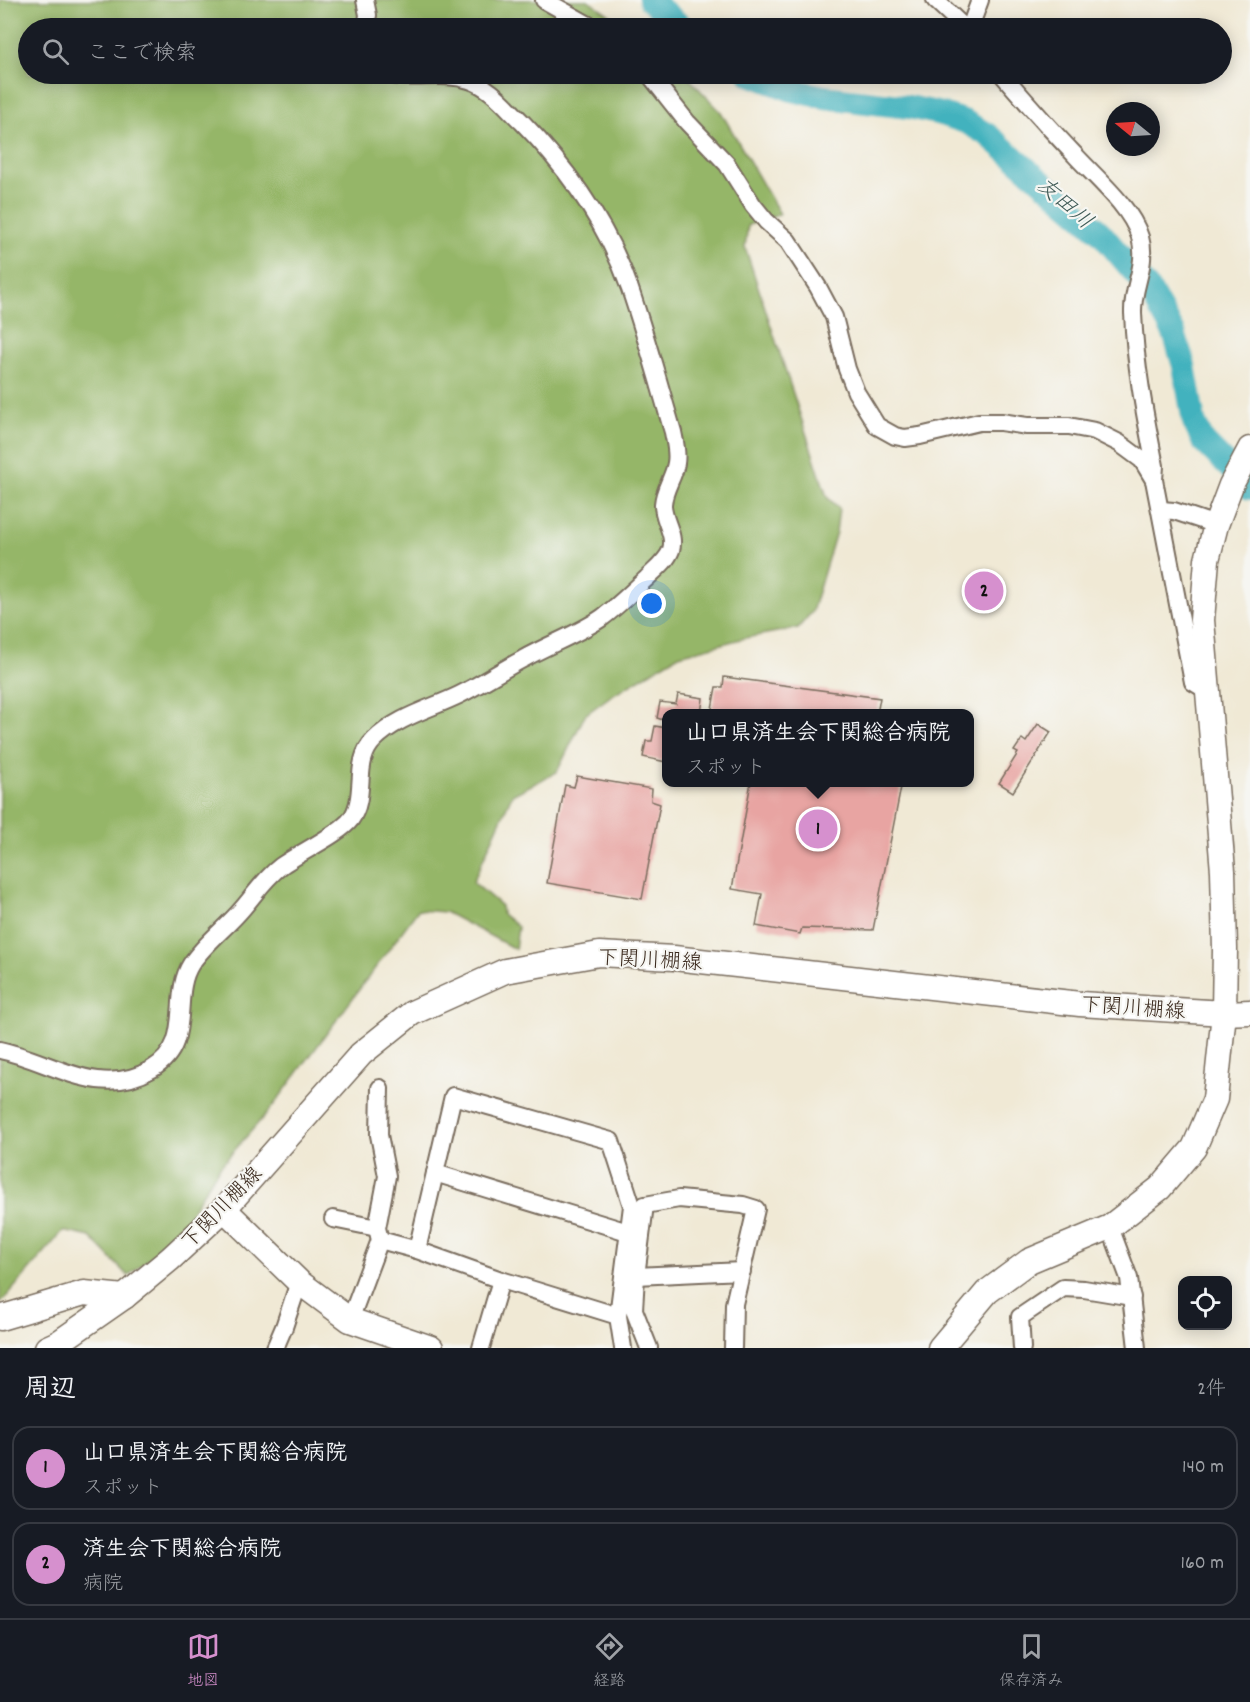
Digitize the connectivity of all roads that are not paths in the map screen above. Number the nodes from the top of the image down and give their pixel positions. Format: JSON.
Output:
{"nodes":[{"id":1,"x":365,"y":0,"type":"edge"},
{"id":2,"x":544,"y":0,"type":"edge"},
{"id":3,"x":935,"y":0,"type":"edge"},
{"id":4,"x":980,"y":0,"type":"edge"},
{"id":5,"x":368,"y":18,"type":"edge"},
{"id":6,"x":576,"y":18,"type":"edge"},
{"id":7,"x":955,"y":18,"type":"edge"},
{"id":8,"x":973,"y":18,"type":"edge"},
{"id":9,"x":478,"y":84,"type":"edge"},
{"id":10,"x":657,"y":84,"type":"edge"},
{"id":11,"x":1011,"y":84,"type":"edge"},
{"id":12,"x":1247,"y":454,"type":"edge"},
{"id":13,"x":1154,"y":480,"type":"junction"},
{"id":14,"x":1161,"y":510,"type":"junction"},
{"id":15,"x":1216,"y":525,"type":"junction"},
{"id":16,"x":1206,"y":690,"type":"junction"},
{"id":17,"x":1250,"y":1012,"type":"edge"},
{"id":18,"x":1224,"y":1013,"type":"junction"},
{"id":19,"x":0,"y":1050,"type":"edge"},
{"id":20,"x":380,"y":1088,"type":"dead end"},
{"id":21,"x":435,"y":1173,"type":"junction"},
{"id":22,"x":224,"y":1209,"type":"junction"},
{"id":23,"x":333,"y":1219,"type":"dead end"},
{"id":24,"x":1110,"y":1227,"type":"junction"},
{"id":25,"x":628,"y":1232,"type":"junction"},
{"id":26,"x":378,"y":1234,"type":"junction"},
{"id":27,"x":417,"y":1250,"type":"junction"},
{"id":28,"x":742,"y":1271,"type":"junction"},
{"id":29,"x":636,"y":1276,"type":"junction"},
{"id":30,"x":501,"y":1280,"type":"junction"},
{"id":31,"x":299,"y":1282,"type":"junction"},
{"id":32,"x":124,"y":1297,"type":"junction"},
{"id":33,"x":1132,"y":1297,"type":"junction"},
{"id":34,"x":618,"y":1316,"type":"junction"},
{"id":35,"x":0,"y":1318,"type":"edge"},
{"id":36,"x":350,"y":1320,"type":"junction"},
{"id":37,"x":47,"y":1348,"type":"edge"},
{"id":38,"x":275,"y":1348,"type":"edge"},
{"id":39,"x":431,"y":1348,"type":"edge"},
{"id":40,"x":481,"y":1348,"type":"edge"},
{"id":41,"x":623,"y":1348,"type":"edge"},
{"id":42,"x":649,"y":1348,"type":"edge"},
{"id":43,"x":733,"y":1348,"type":"edge"},
{"id":44,"x":940,"y":1348,"type":"edge"},
{"id":45,"x":1022,"y":1348,"type":"edge"},
{"id":46,"x":1137,"y":1348,"type":"edge"}],
"edges":[{"from":1,"to":5,"type":"street"},
{"from":2,"to":6,"type":"street"},
{"from":3,"to":7,"type":"street"},
{"from":4,"to":8,"type":"street"},
{"from":9,"to":19,"type":"street"},
{"from":10,"to":13,"type":"street"},
{"from":11,"to":13,"type":"street"},
{"from":12,"to":15,"type":"street"},
{"from":13,"to":14,"type":"street"},
{"from":14,"to":15,"type":"street"},
{"from":14,"to":16,"type":"street"},
{"from":15,"to":16,"type":"street"},
{"from":16,"to":18,"type":"street"},
{"from":17,"to":18,"type":"street","name":"下関川棚線"},
{"from":18,"to":22,"type":"street","name":"下関川棚線"},
{"from":18,"to":24,"type":"street"},
{"from":20,"to":26,"type":"street"},
{"from":21,"to":25,"type":"street"},
{"from":21,"to":25,"type":"street"},
{"from":21,"to":27,"type":"street"},
{"from":22,"to":31,"type":"street"},
{"from":22,"to":32,"type":"street","name":"下関川棚線"},
{"from":23,"to":26,"type":"street"},
{"from":24,"to":33,"type":"street"},
{"from":24,"to":44,"type":"street"},
{"from":25,"to":34,"type":"street"},
{"from":26,"to":27,"type":"street"},
{"from":26,"to":36,"type":"street"},
{"from":27,"to":30,"type":"street"},
{"from":28,"to":29,"type":"street"},
{"from":28,"to":29,"type":"street"},
{"from":28,"to":43,"type":"street"},
{"from":29,"to":42,"type":"street"},
{"from":30,"to":34,"type":"street"},
{"from":30,"to":40,"type":"street"},
{"from":31,"to":36,"type":"street"},
{"from":31,"to":38,"type":"street"},
{"from":32,"to":35,"type":"street"},
{"from":32,"to":37,"type":"street","name":"下関川棚線"},
{"from":33,"to":45,"type":"street"},
{"from":33,"to":46,"type":"street"},
{"from":34,"to":41,"type":"street"},
{"from":36,"to":39,"type":"street"}]}
